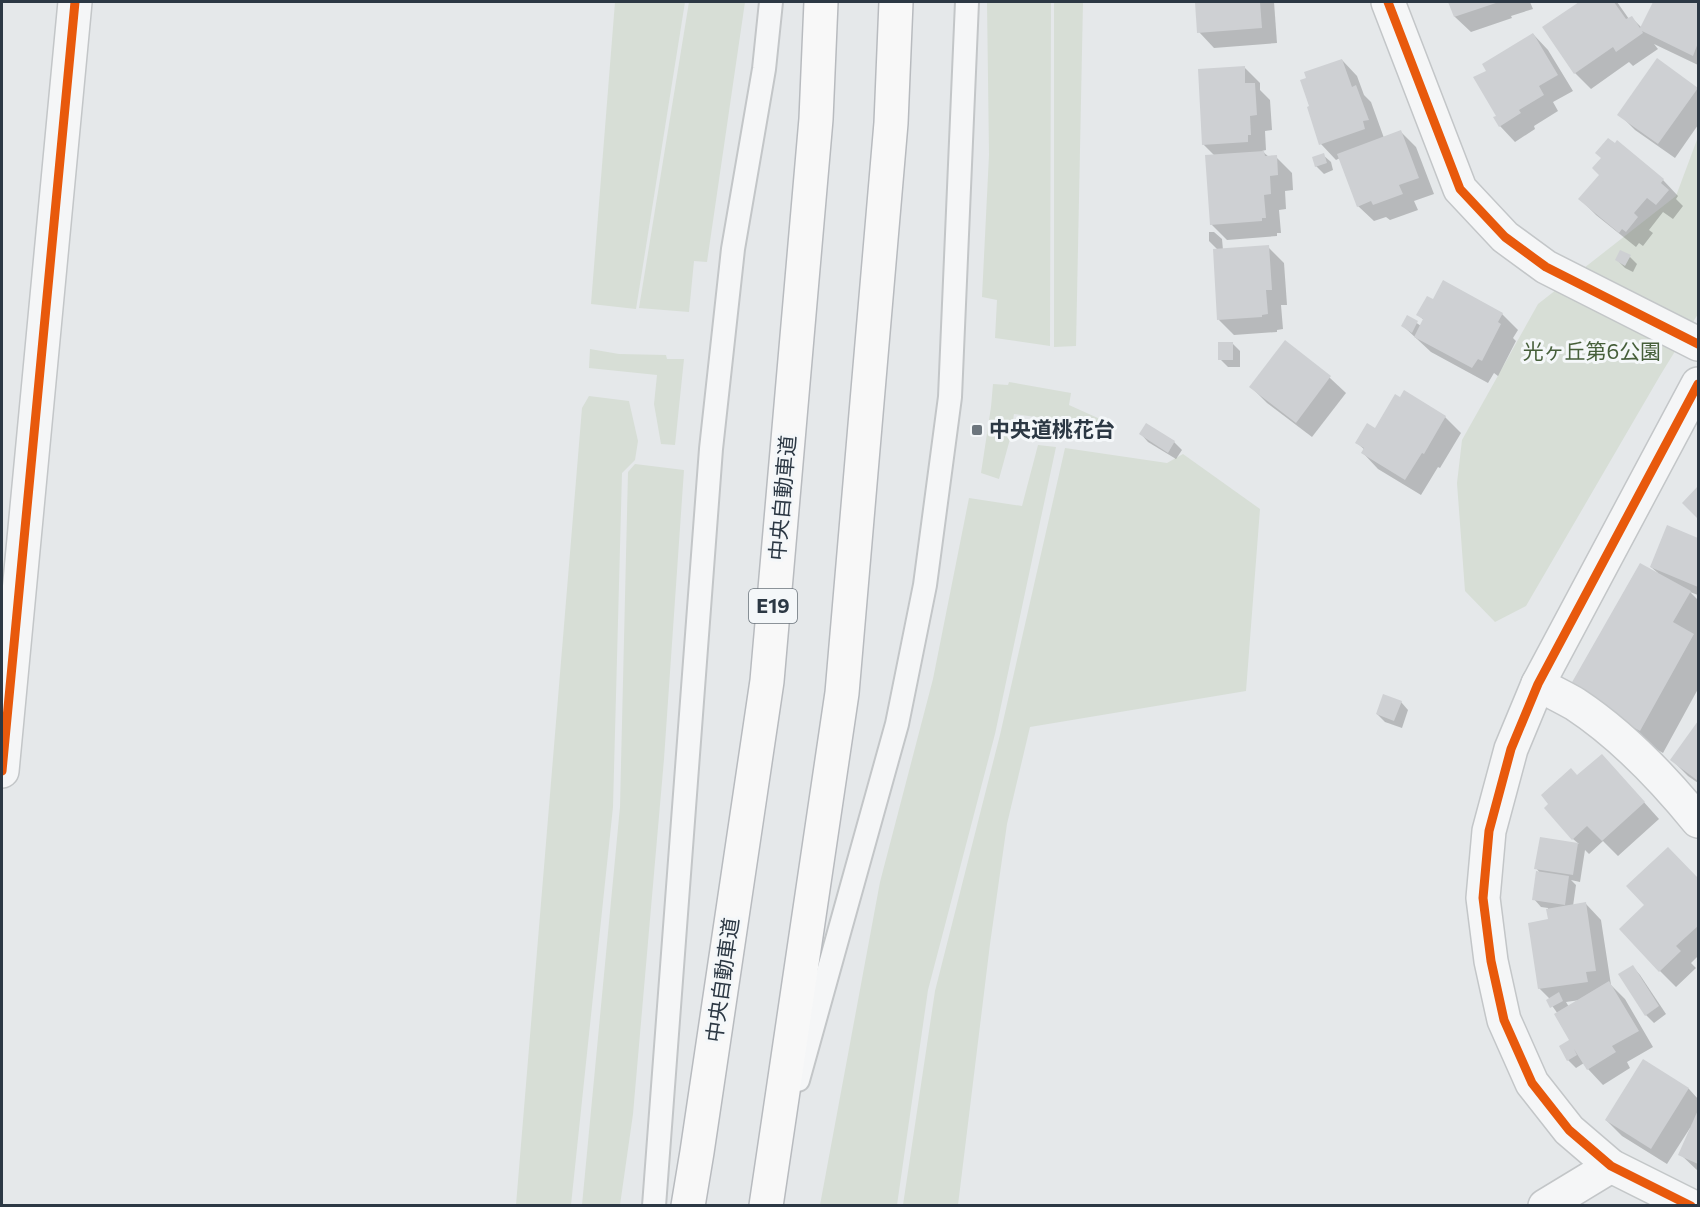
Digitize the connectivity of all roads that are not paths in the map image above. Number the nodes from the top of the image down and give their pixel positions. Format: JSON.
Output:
{"nodes":[{"id":1,"x":75,"y":2,"type":"edge"},
{"id":2,"x":771,"y":2,"type":"edge"},
{"id":3,"x":821,"y":2,"type":"edge"},
{"id":4,"x":896,"y":2,"type":"edge"},
{"id":5,"x":967,"y":2,"type":"edge"},
{"id":6,"x":1388,"y":2,"type":"edge"},
{"id":7,"x":1698,"y":344,"type":"edge"},
{"id":8,"x":1698,"y":384,"type":"edge"},
{"id":9,"x":1538,"y":684,"type":"junction"},
{"id":10,"x":2,"y":771,"type":"edge"},
{"id":11,"x":1698,"y":821,"type":"edge"},
{"id":12,"x":1611,"y":1167,"type":"junction"},
{"id":13,"x":769,"y":1190,"type":"edge"},
{"id":14,"x":654,"y":1206,"type":"edge"},
{"id":15,"x":688,"y":1206,"type":"edge"},
{"id":16,"x":1545,"y":1206,"type":"edge"},
{"id":17,"x":1691,"y":1206,"type":"edge"}],
"edges":[{"from":1,"to":10,"type":"street"},
{"from":2,"to":14,"type":"lane"},
{"from":3,"to":15,"type":"highway","name":"中央自動車道","number":"E19"},
{"from":4,"to":13,"type":"highway"},
{"from":5,"to":13,"type":"lane"},
{"from":6,"to":7,"type":"street"},
{"from":8,"to":9,"type":"street"},
{"from":9,"to":11,"type":"street"},
{"from":9,"to":12,"type":"street"},
{"from":12,"to":16,"type":"street"},
{"from":12,"to":17,"type":"street"}]}
